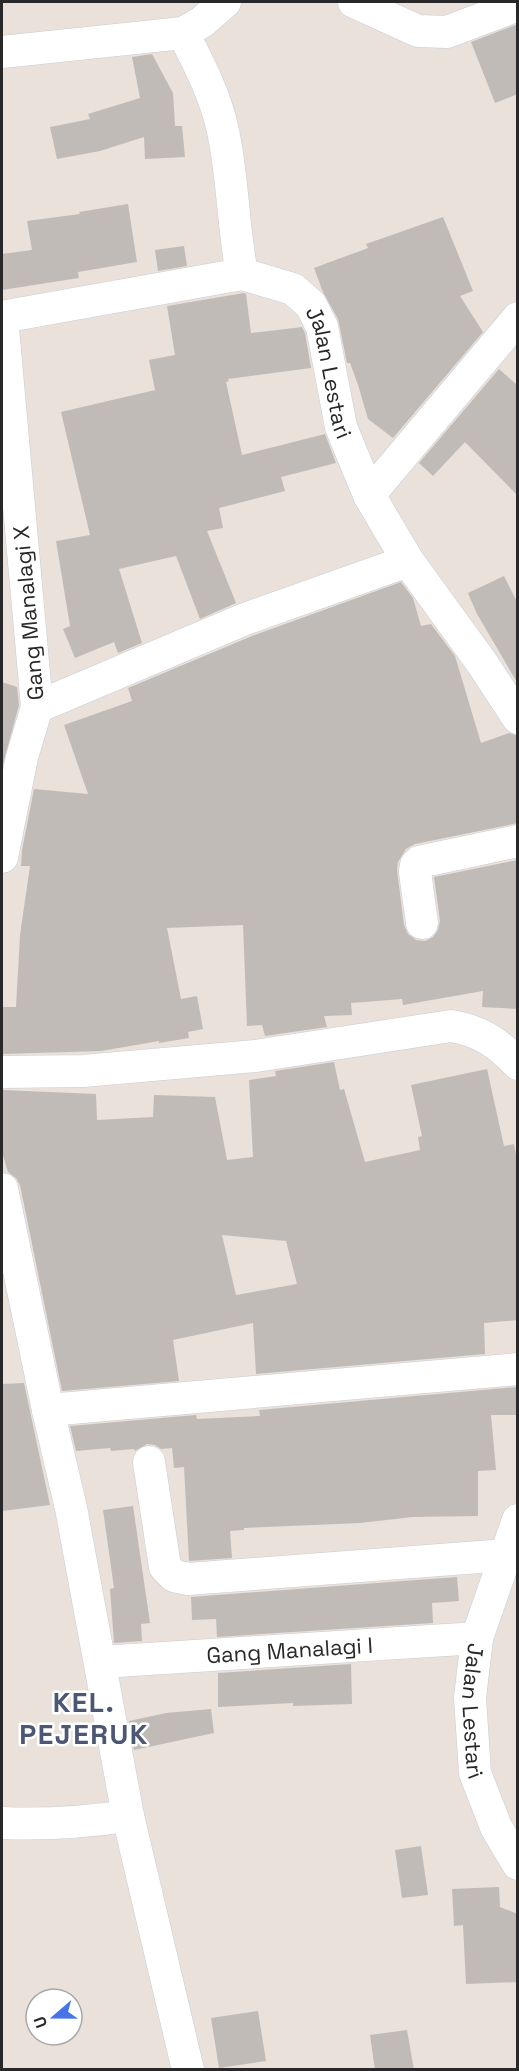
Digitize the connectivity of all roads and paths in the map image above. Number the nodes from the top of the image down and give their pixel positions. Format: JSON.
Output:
{"nodes":[{"id":1,"x":225,"y":2,"type":"edge"},
{"id":2,"x":354,"y":2,"type":"edge"},
{"id":3,"x":518,"y":5,"type":"edge"},
{"id":4,"x":183,"y":33,"type":"junction"},
{"id":5,"x":2,"y":52,"type":"edge"},
{"id":6,"x":243,"y":274,"type":"junction"},
{"id":7,"x":2,"y":317,"type":"edge"},
{"id":8,"x":518,"y":318,"type":"edge"},
{"id":9,"x":369,"y":495,"type":"junction"},
{"id":10,"x":408,"y":561,"type":"junction"},
{"id":11,"x":37,"y":707,"type":"junction"},
{"id":12,"x":518,"y":718,"type":"edge"},
{"id":13,"x":518,"y":841,"type":"edge"},
{"id":14,"x":2,"y":857,"type":"edge"},
{"id":15,"x":422,"y":923,"type":"dead end"},
{"id":16,"x":518,"y":1064,"type":"edge"},
{"id":17,"x":2,"y":1072,"type":"edge"},
{"id":18,"x":2,"y":1189,"type":"edge"},
{"id":19,"x":518,"y":1369,"type":"edge"},
{"id":20,"x":48,"y":1410,"type":"junction"},
{"id":21,"x":149,"y":1462,"type":"dead end"},
{"id":22,"x":518,"y":1520,"type":"edge"},
{"id":23,"x":506,"y":1555,"type":"junction"},
{"id":24,"x":477,"y":1638,"type":"junction"},
{"id":25,"x":101,"y":1662,"type":"junction"},
{"id":26,"x":128,"y":1816,"type":"junction"},
{"id":27,"x":2,"y":1823,"type":"edge"},
{"id":28,"x":518,"y":1864,"type":"edge"},
{"id":29,"x":188,"y":2070,"type":"edge"}],
"edges":[{"from":1,"to":4,"type":"street"},
{"from":2,"to":3,"type":"street"},
{"from":4,"to":5,"type":"street"},
{"from":4,"to":6,"type":"street"},
{"from":6,"to":7,"type":"street","name":"Gang Manalagi X"},
{"from":6,"to":9,"type":"street","name":"Jalan Lestari"},
{"from":7,"to":11,"type":"street","name":"Gang Manalagi X"},
{"from":8,"to":9,"type":"street"},
{"from":9,"to":10,"type":"street","name":"Jalan Lestari"},
{"from":10,"to":11,"type":"street"},
{"from":10,"to":12,"type":"street","name":"Jalan Lestari"},
{"from":11,"to":14,"type":"street","name":"Gang Manalagi X"},
{"from":13,"to":15,"type":"street"},
{"from":16,"to":17,"type":"street"},
{"from":18,"to":20,"type":"street"},
{"from":19,"to":20,"type":"street"},
{"from":20,"to":25,"type":"street"},
{"from":21,"to":23,"type":"street"},
{"from":22,"to":23,"type":"street","name":"Jalan Lestari"},
{"from":23,"to":24,"type":"street","name":"Jalan Lestari"},
{"from":24,"to":25,"type":"street","name":"Gang Manalagi I"},
{"from":24,"to":28,"type":"street","name":"Jalan Lestari"},
{"from":25,"to":26,"type":"street"},
{"from":26,"to":27,"type":"street"},
{"from":26,"to":29,"type":"street"}]}
